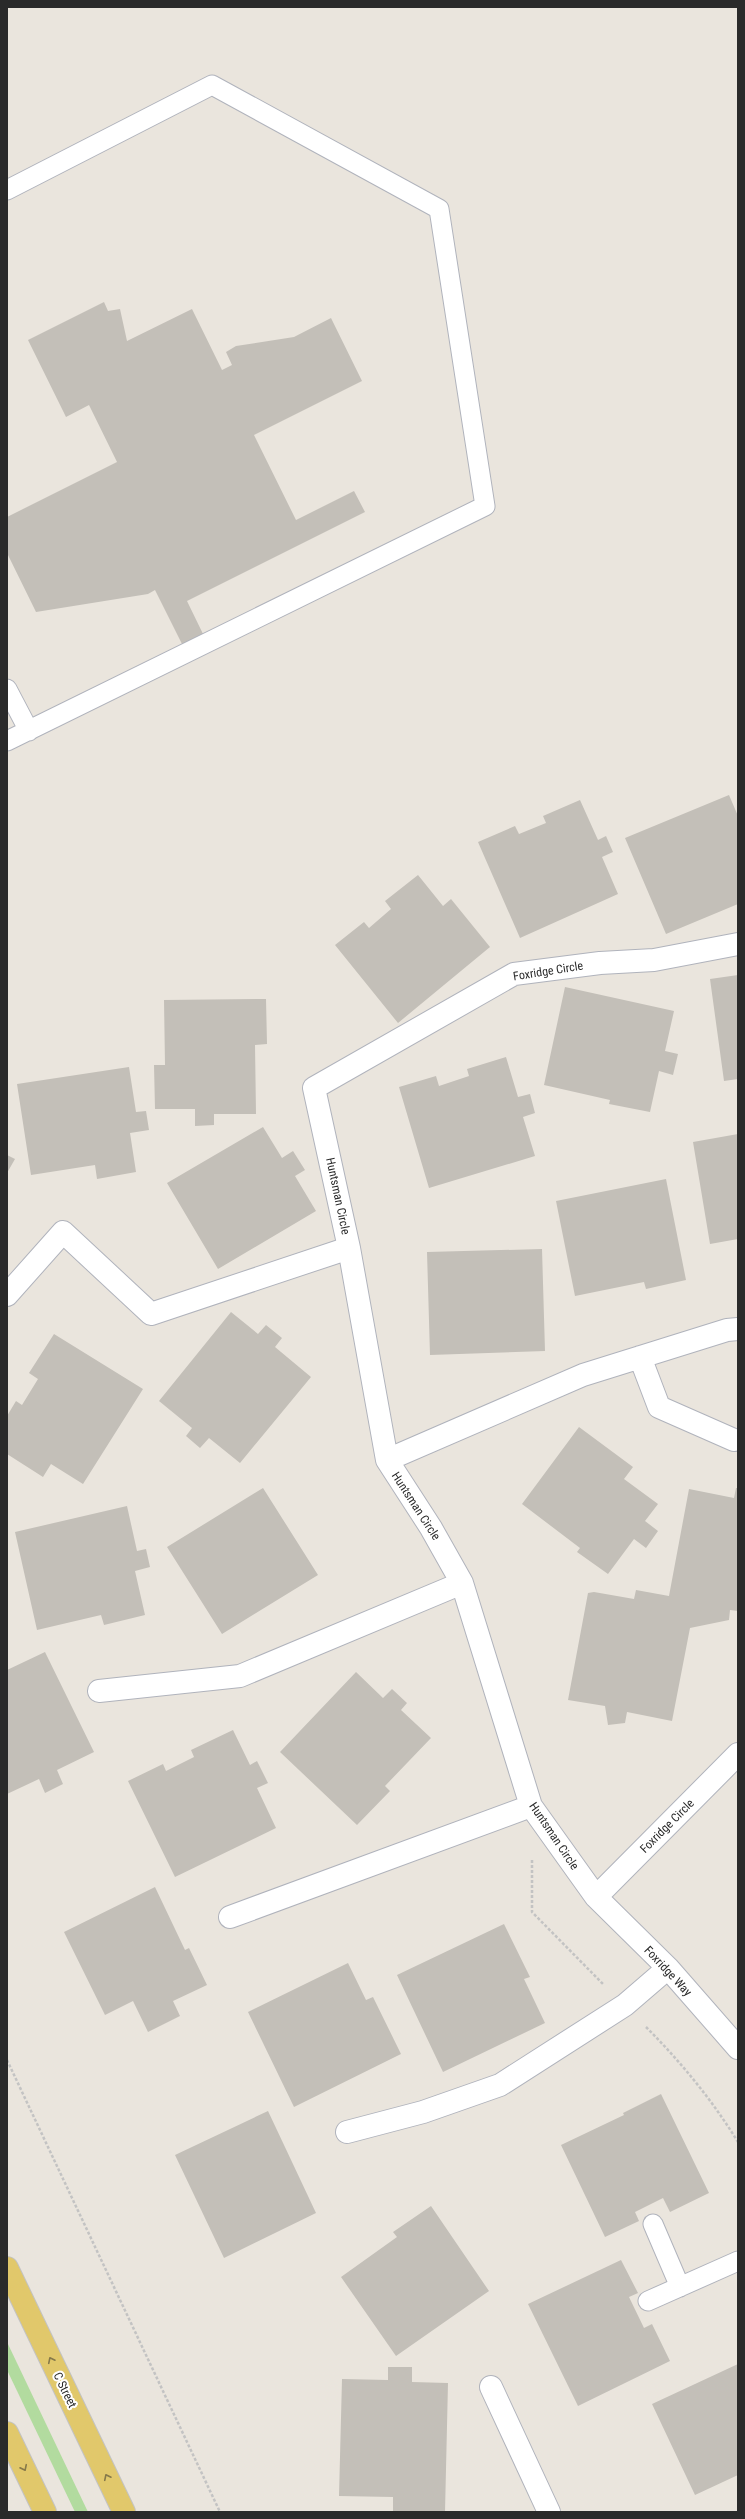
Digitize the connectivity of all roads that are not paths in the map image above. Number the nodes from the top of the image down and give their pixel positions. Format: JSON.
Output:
{"nodes":[{"id":1,"x":7,"y":190,"type":"edge"},
{"id":2,"x":7,"y":689,"type":"edge"},
{"id":3,"x":28,"y":731,"type":"junction"},
{"id":4,"x":7,"y":742,"type":"edge"},
{"id":5,"x":738,"y":944,"type":"edge"},
{"id":6,"x":314,"y":1088,"type":"joint"},
{"id":7,"x":349,"y":1248,"type":"junction"},
{"id":8,"x":7,"y":1295,"type":"edge"},
{"id":9,"x":738,"y":1329,"type":"edge"},
{"id":10,"x":640,"y":1357,"type":"junction"},
{"id":11,"x":734,"y":1440,"type":"dead end"},
{"id":12,"x":386,"y":1460,"type":"junction"},
{"id":13,"x":462,"y":1583,"type":"junction"},
{"id":14,"x":99,"y":1691,"type":"dead end"},
{"id":15,"x":738,"y":1754,"type":"edge"},
{"id":16,"x":532,"y":1806,"type":"junction"},
{"id":17,"x":596,"y":1897,"type":"junction"},
{"id":18,"x":230,"y":1917,"type":"dead end"},
{"id":19,"x":668,"y":1968,"type":"junction"},
{"id":20,"x":738,"y":2048,"type":"edge"},
{"id":21,"x":347,"y":2132,"type":"dead end"},
{"id":22,"x":653,"y":2224,"type":"dead end"},
{"id":23,"x":738,"y":2261,"type":"edge"},
{"id":24,"x":7,"y":2268,"type":"edge"},
{"id":25,"x":680,"y":2287,"type":"junction"},
{"id":26,"x":648,"y":2301,"type":"dead end"},
{"id":27,"x":491,"y":2387,"type":"dead end"},
{"id":28,"x":7,"y":2433,"type":"edge"},
{"id":29,"x":45,"y":2512,"type":"edge"},
{"id":30,"x":124,"y":2512,"type":"edge"},
{"id":31,"x":549,"y":2512,"type":"edge"}],
"edges":[{"from":1,"to":3,"type":"lane"},
{"from":2,"to":3,"type":"lane"},
{"from":3,"to":4,"type":"lane"},
{"from":5,"to":6,"type":"street","name":"Foxridge Circle"},
{"from":6,"to":7,"type":"street","name":"Huntsman Circle"},
{"from":7,"to":8,"type":"street"},
{"from":7,"to":12,"type":"street","name":"Huntsman Circle"},
{"from":9,"to":10,"type":"street"},
{"from":10,"to":11,"type":"street"},
{"from":10,"to":12,"type":"street"},
{"from":12,"to":13,"type":"street","name":"Huntsman Circle"},
{"from":13,"to":14,"type":"street"},
{"from":13,"to":16,"type":"street","name":"Huntsman Circle"},
{"from":15,"to":17,"type":"street","name":"Foxridge Circle"},
{"from":16,"to":17,"type":"street","name":"Huntsman Circle"},
{"from":16,"to":18,"type":"street"},
{"from":17,"to":19,"type":"street","name":"Foxridge Way"},
{"from":19,"to":20,"type":"street","name":"Foxridge Way"},
{"from":19,"to":21,"type":"street"},
{"from":22,"to":25,"type":"lane"},
{"from":23,"to":25,"type":"lane"},
{"from":30,"to":24,"type":"main road","name":"C Street","one_way":true},
{"from":25,"to":26,"type":"lane"},
{"from":27,"to":31,"type":"street"},
{"from":28,"to":29,"type":"main road","one_way":true}]}
